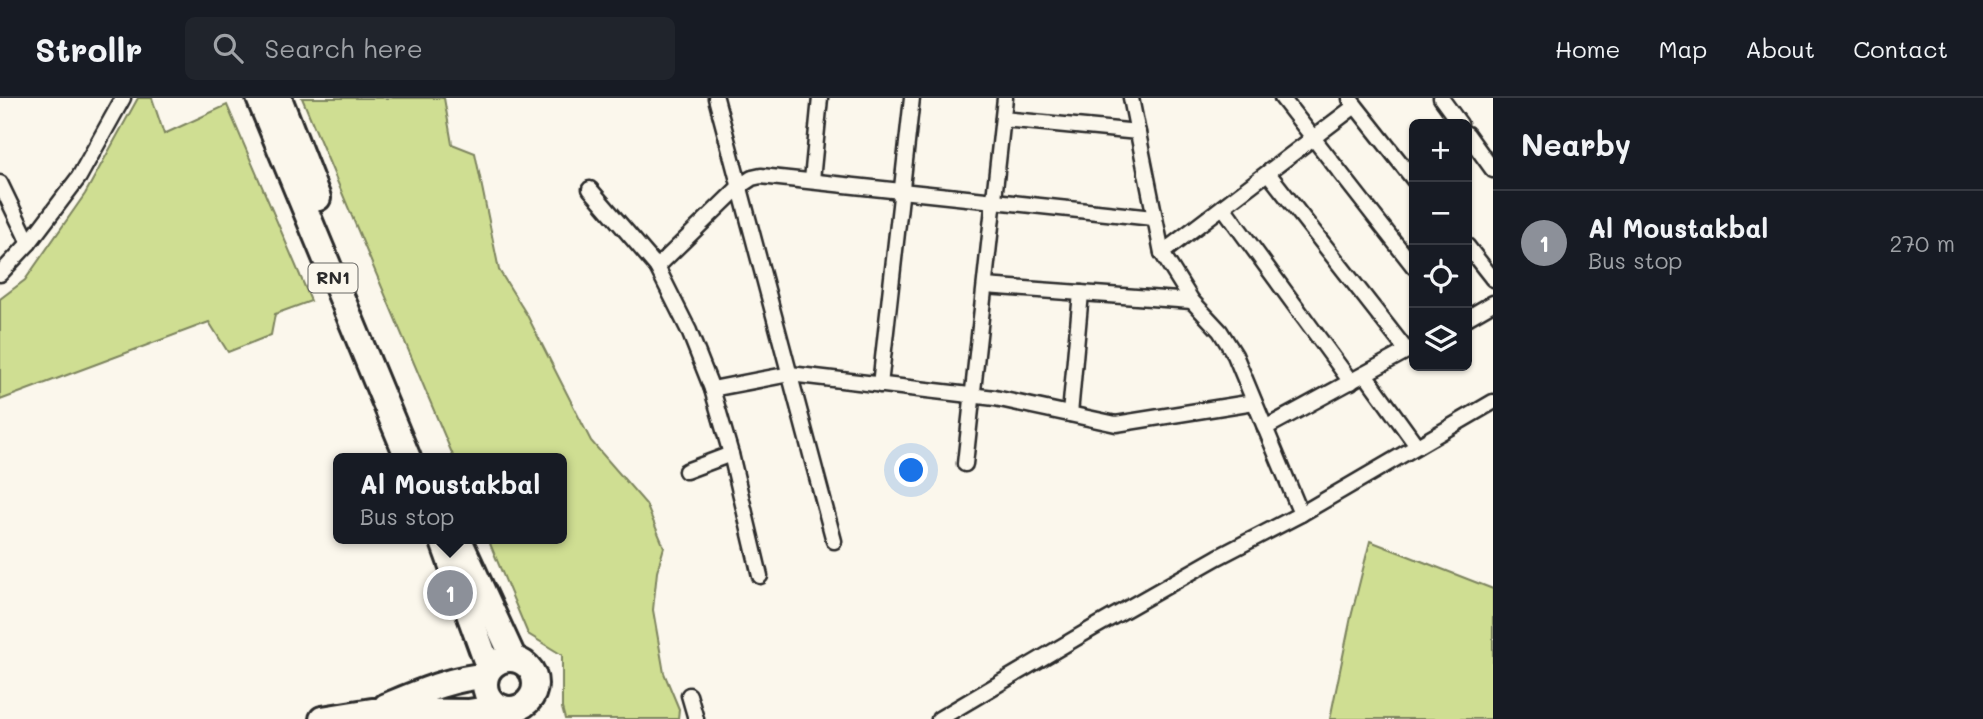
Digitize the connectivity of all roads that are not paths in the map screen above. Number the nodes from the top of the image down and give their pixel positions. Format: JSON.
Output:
{"nodes":[{"id":1,"x":122,"y":98,"type":"edge"},
{"id":2,"x":259,"y":98,"type":"edge"},
{"id":3,"x":279,"y":98,"type":"edge"},
{"id":4,"x":716,"y":98,"type":"edge"},
{"id":5,"x":820,"y":98,"type":"edge"},
{"id":6,"x":912,"y":98,"type":"edge"},
{"id":7,"x":1005,"y":98,"type":"edge"},
{"id":8,"x":1131,"y":98,"type":"edge"},
{"id":9,"x":1282,"y":98,"type":"edge"},
{"id":10,"x":1441,"y":98,"type":"edge"},
{"id":11,"x":1352,"y":102,"type":"edge"},
{"id":12,"x":1003,"y":119,"type":"junction"},
{"id":13,"x":1456,"y":119,"type":"edge"},
{"id":14,"x":1138,"y":132,"type":"junction"},
{"id":15,"x":1313,"y":138,"type":"junction"},
{"id":16,"x":1472,"y":141,"type":"edge"},
{"id":17,"x":1493,"y":170,"type":"edge"},
{"id":18,"x":1268,"y":173,"type":"junction"},
{"id":19,"x":1409,"y":174,"type":"edge"},
{"id":20,"x":812,"y":180,"type":"junction"},
{"id":21,"x":0,"y":183,"type":"edge"},
{"id":22,"x":740,"y":186,"type":"junction"},
{"id":23,"x":590,"y":189,"type":"dead end"},
{"id":24,"x":902,"y":190,"type":"junction"},
{"id":25,"x":994,"y":200,"type":"junction"},
{"id":26,"x":1223,"y":206,"type":"junction"},
{"id":27,"x":1153,"y":218,"type":"junction"},
{"id":28,"x":29,"y":243,"type":"junction"},
{"id":29,"x":1472,"y":252,"type":"edge"},
{"id":30,"x":1162,"y":253,"type":"junction"},
{"id":31,"x":1409,"y":261,"type":"edge"},
{"id":32,"x":657,"y":267,"type":"junction"},
{"id":33,"x":0,"y":274,"type":"edge"},
{"id":34,"x":1493,"y":279,"type":"edge"},
{"id":35,"x":985,"y":286,"type":"junction"},
{"id":36,"x":1081,"y":293,"type":"junction"},
{"id":37,"x":1192,"y":301,"type":"junction"},
{"id":38,"x":1493,"y":303,"type":"edge"},
{"id":39,"x":1472,"y":315,"type":"edge"},
{"id":40,"x":1409,"y":348,"type":"edge"},
{"id":41,"x":1409,"y":350,"type":"edge"},
{"id":42,"x":790,"y":374,"type":"junction"},
{"id":43,"x":1365,"y":374,"type":"junction"},
{"id":44,"x":1351,"y":382,"type":"junction"},
{"id":45,"x":880,"y":385,"type":"junction"},
{"id":46,"x":712,"y":389,"type":"junction"},
{"id":47,"x":973,"y":395,"type":"junction"},
{"id":48,"x":1254,"y":402,"type":"junction"},
{"id":49,"x":1493,"y":402,"type":"edge"},
{"id":50,"x":1070,"y":414,"type":"junction"},
{"id":51,"x":1265,"y":428,"type":"junction"},
{"id":52,"x":1417,"y":446,"type":"junction"},
{"id":53,"x":406,"y":453,"type":"edge"},
{"id":54,"x":422,"y":453,"type":"edge"},
{"id":55,"x":731,"y":454,"type":"junction"},
{"id":56,"x":965,"y":464,"type":"dead end"},
{"id":57,"x":686,"y":471,"type":"dead end"},
{"id":58,"x":1301,"y":514,"type":"junction"},
{"id":59,"x":834,"y":541,"type":"dead end"},
{"id":60,"x":444,"y":544,"type":"edge"},
{"id":61,"x":460,"y":544,"type":"edge"},
{"id":62,"x":760,"y":576,"type":"dead end"},
{"id":63,"x":514,"y":659,"type":"junction"},
{"id":64,"x":487,"y":672,"type":"junction"},
{"id":65,"x":689,"y":695,"type":"dead end"},
{"id":66,"x":535,"y":709,"type":"edge"},
{"id":67,"x":372,"y":711,"type":"junction"},
{"id":68,"x":506,"y":711,"type":"edge"},
{"id":69,"x":322,"y":719,"type":"edge"},
{"id":70,"x":696,"y":719,"type":"edge"},
{"id":71,"x":939,"y":719,"type":"edge"}],
"edges":[{"from":1,"to":28,"type":"street"},
{"from":2,"to":53,"type":"highway","number":"RN1"},
{"from":3,"to":54,"type":"highway","number":"RN1"},
{"from":4,"to":22,"type":"street"},
{"from":5,"to":20,"type":"street"},
{"from":6,"to":24,"type":"street"},
{"from":7,"to":12,"type":"street"},
{"from":8,"to":14,"type":"street"},
{"from":9,"to":15,"type":"street"},
{"from":10,"to":13,"type":"street"},
{"from":11,"to":15,"type":"street"},
{"from":11,"to":19,"type":"street"},
{"from":12,"to":14,"type":"street"},
{"from":12,"to":25,"type":"street"},
{"from":14,"to":27,"type":"street"},
{"from":15,"to":18,"type":"street"},
{"from":15,"to":31,"type":"street"},
{"from":16,"to":17,"type":"street"},
{"from":18,"to":26,"type":"street"},
{"from":18,"to":40,"type":"street"},
{"from":20,"to":22,"type":"street"},
{"from":20,"to":24,"type":"street"},
{"from":21,"to":28,"type":"street"},
{"from":22,"to":32,"type":"street"},
{"from":22,"to":42,"type":"street"},
{"from":23,"to":32,"type":"street"},
{"from":24,"to":25,"type":"street"},
{"from":24,"to":45,"type":"street"},
{"from":25,"to":27,"type":"street"},
{"from":25,"to":35,"type":"street"},
{"from":26,"to":30,"type":"street"},
{"from":26,"to":44,"type":"street"},
{"from":27,"to":30,"type":"street"},
{"from":28,"to":33,"type":"street"},
{"from":29,"to":34,"type":"street"},
{"from":30,"to":37,"type":"street"},
{"from":32,"to":46,"type":"street"},
{"from":35,"to":36,"type":"street"},
{"from":35,"to":47,"type":"street"},
{"from":36,"to":37,"type":"street"},
{"from":36,"to":50,"type":"street"},
{"from":37,"to":48,"type":"street"},
{"from":38,"to":39,"type":"street"},
{"from":41,"to":43,"type":"street"},
{"from":42,"to":45,"type":"street"},
{"from":42,"to":46,"type":"street"},
{"from":42,"to":59,"type":"street"},
{"from":43,"to":44,"type":"street"},
{"from":43,"to":52,"type":"street"},
{"from":44,"to":51,"type":"street"},
{"from":45,"to":47,"type":"street"},
{"from":46,"to":55,"type":"street"},
{"from":47,"to":50,"type":"street"},
{"from":47,"to":56,"type":"street"},
{"from":48,"to":50,"type":"street"},
{"from":48,"to":51,"type":"street"},
{"from":49,"to":52,"type":"street"},
{"from":51,"to":58,"type":"street"},
{"from":52,"to":58,"type":"street"},
{"from":55,"to":57,"type":"street"},
{"from":55,"to":62,"type":"street"},
{"from":58,"to":71,"type":"street"},
{"from":60,"to":64,"type":"highway"},
{"from":61,"to":63,"type":"highway"},
{"from":63,"to":64,"type":"highway"},
{"from":63,"to":66,"type":"highway"},
{"from":64,"to":67,"type":"highway"},
{"from":64,"to":68,"type":"highway"},
{"from":65,"to":70,"type":"street"},
{"from":66,"to":68,"type":"highway"},
{"from":67,"to":68,"type":"highway"},
{"from":67,"to":69,"type":"highway"}]}
